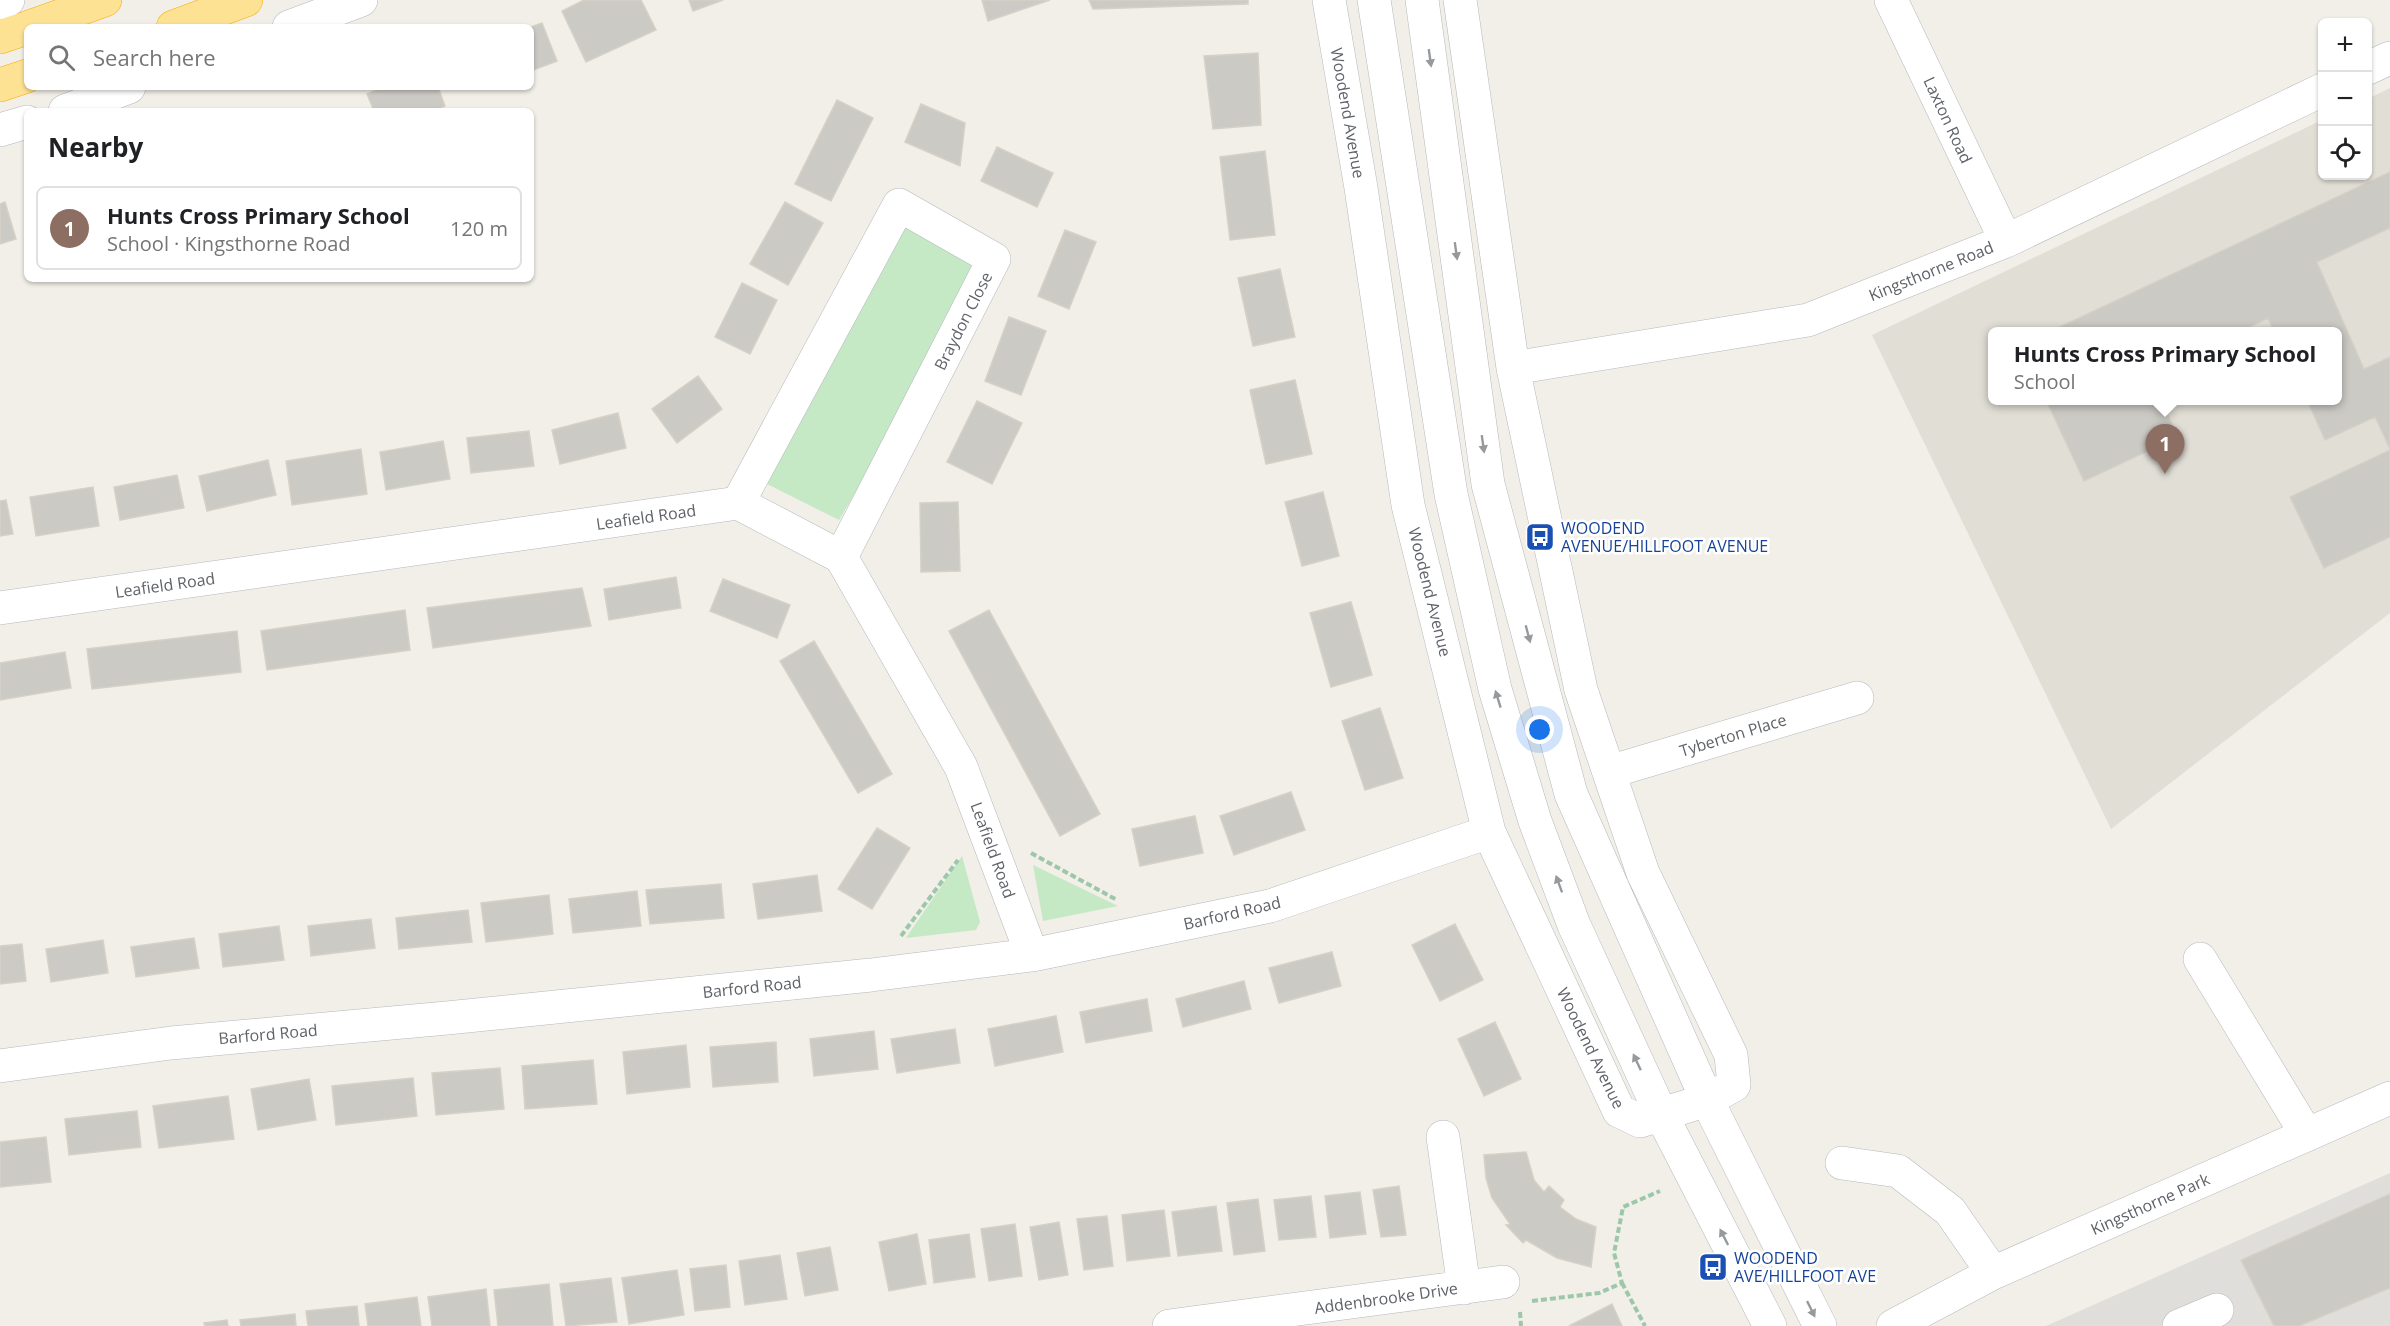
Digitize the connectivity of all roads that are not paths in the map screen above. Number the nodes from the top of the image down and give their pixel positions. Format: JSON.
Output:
{"nodes":[{"id":1,"x":8,"y":0,"type":"edge"},
{"id":2,"x":105,"y":0,"type":"edge"},
{"id":3,"x":246,"y":0,"type":"edge"},
{"id":4,"x":361,"y":0,"type":"edge"},
{"id":5,"x":1329,"y":0,"type":"edge"},
{"id":6,"x":1374,"y":0,"type":"edge"},
{"id":7,"x":1422,"y":0,"type":"edge"},
{"id":8,"x":1460,"y":0,"type":"edge"},
{"id":9,"x":1891,"y":0,"type":"edge"},
{"id":10,"x":0,"y":3,"type":"edge"},
{"id":11,"x":37,"y":24,"type":"edge"},
{"id":12,"x":181,"y":24,"type":"edge"},
{"id":13,"x":297,"y":24,"type":"edge"},
{"id":14,"x":24,"y":28,"type":"edge"},
{"id":15,"x":0,"y":37,"type":"edge"},
{"id":16,"x":2390,"y":58,"type":"edge"},
{"id":17,"x":2372,"y":66,"type":"edge"},
{"id":18,"x":24,"y":76,"type":"edge"},
{"id":19,"x":0,"y":84,"type":"edge"},
{"id":20,"x":121,"y":90,"type":"edge"},
{"id":21,"x":2318,"y":92,"type":"edge"},
{"id":22,"x":74,"y":108,"type":"edge"},
{"id":23,"x":24,"y":123,"type":"edge"},
{"id":24,"x":0,"y":130,"type":"edge"},
{"id":25,"x":2006,"y":241,"type":"junction"},
{"id":26,"x":1513,"y":368,"type":"junction"},
{"id":27,"x":738,"y":503,"type":"junction"},
{"id":28,"x":841,"y":557,"type":"junction"},
{"id":29,"x":0,"y":608,"type":"edge"},
{"id":30,"x":1857,"y":698,"type":"dead end"},
{"id":31,"x":1609,"y":772,"type":"junction"},
{"id":32,"x":1489,"y":832,"type":"junction"},
{"id":33,"x":1032,"y":955,"type":"junction"},
{"id":34,"x":2200,"y":958,"type":"dead end"},
{"id":35,"x":0,"y":1066,"type":"edge"},
{"id":36,"x":2390,"y":1098,"type":"edge"},
{"id":37,"x":1707,"y":1100,"type":"junction"},
{"id":38,"x":1662,"y":1116,"type":"junction"},
{"id":39,"x":2307,"y":1136,"type":"junction"},
{"id":40,"x":1443,"y":1137,"type":"dead end"},
{"id":41,"x":1842,"y":1163,"type":"dead end"},
{"id":42,"x":1993,"y":1273,"type":"junction"},
{"id":43,"x":1503,"y":1282,"type":"road end"},
{"id":44,"x":1464,"y":1287,"type":"junction"},
{"id":45,"x":2217,"y":1311,"type":"dead end"},
{"id":46,"x":1271,"y":1320,"type":"edge"},
{"id":47,"x":1169,"y":1326,"type":"edge"},
{"id":48,"x":1770,"y":1326,"type":"edge"},
{"id":49,"x":1820,"y":1326,"type":"edge"},
{"id":50,"x":1893,"y":1326,"type":"edge"},
{"id":51,"x":2179,"y":1326,"type":"edge"}],
"edges":[{"from":1,"to":10,"type":"street"},
{"from":2,"to":11,"type":"highway"},
{"from":3,"to":12,"type":"highway"},
{"from":4,"to":13,"type":"street"},
{"from":5,"to":32,"type":"street","name":"Woodend Avenue"},
{"from":38,"to":6,"type":"street","one_way":true},
{"from":7,"to":37,"type":"street","one_way":true},
{"from":8,"to":26,"type":"street"},
{"from":9,"to":25,"type":"street","name":"Laxton Road"},
{"from":14,"to":15,"type":"highway"},
{"from":16,"to":17,"type":"street"},
{"from":18,"to":19,"type":"highway"},
{"from":20,"to":22,"type":"street"},
{"from":21,"to":25,"type":"street","name":"Kingsthorne Road"},
{"from":23,"to":24,"type":"street"},
{"from":25,"to":26,"type":"street","name":"Kingsthorne Road"},
{"from":26,"to":31,"type":"street"},
{"from":27,"to":28,"type":"street"},
{"from":27,"to":28,"type":"street","name":"Braydon Close"},
{"from":27,"to":29,"type":"street","name":"Leafield Road"},
{"from":28,"to":33,"type":"street","name":"Leafield Road"},
{"from":30,"to":31,"type":"street","name":"Tyberton Place"},
{"from":31,"to":37,"type":"street"},
{"from":32,"to":33,"type":"street","name":"Barford Road"},
{"from":32,"to":38,"type":"street","name":"Woodend Avenue"},
{"from":33,"to":35,"type":"street","name":"Barford Road"},
{"from":34,"to":39,"type":"street"},
{"from":36,"to":39,"type":"street","name":"Kingsthorne Park"},
{"from":37,"to":38,"type":"street","name":"Woodend Avenue"},
{"from":37,"to":49,"type":"street","one_way":true},
{"from":48,"to":38,"type":"street","one_way":true},
{"from":39,"to":42,"type":"street","name":"Kingsthorne Park"},
{"from":40,"to":44,"type":"street"},
{"from":41,"to":42,"type":"street"},
{"from":42,"to":50,"type":"street","name":"Kingsthorne Park"},
{"from":43,"to":44,"type":"street","name":"Addenbrooke Drive"},
{"from":44,"to":46,"type":"street","name":"Addenbrooke Drive"},
{"from":45,"to":51,"type":"street"},
{"from":46,"to":47,"type":"street","name":"Addenbrooke Drive"}]}
